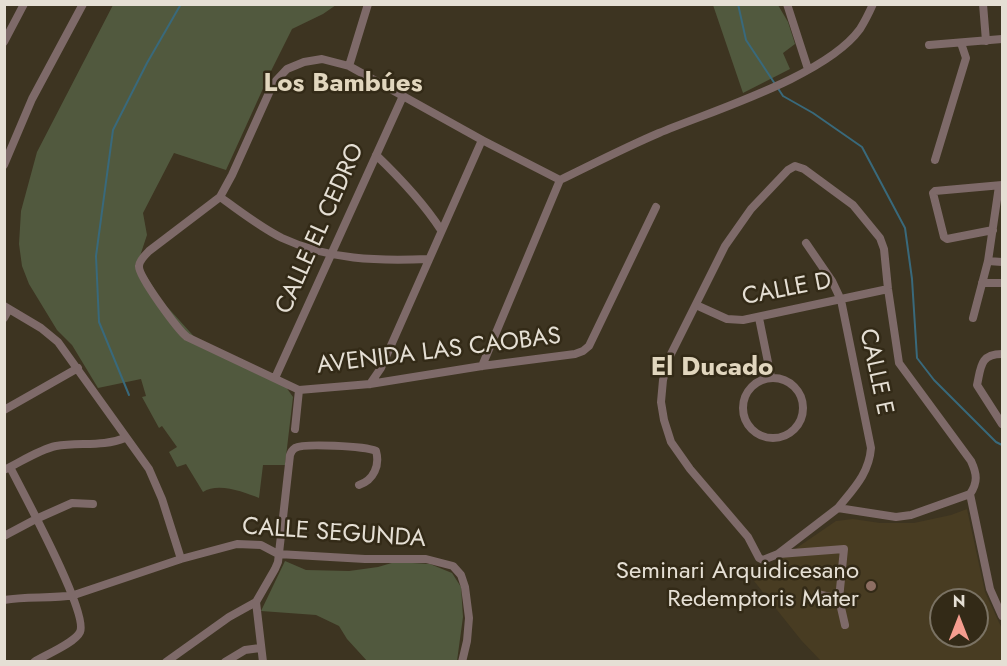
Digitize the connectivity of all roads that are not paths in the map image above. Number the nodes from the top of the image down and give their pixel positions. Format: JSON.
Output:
{"nodes":[{"id":1,"x":24,"y":4,"type":"edge"},
{"id":2,"x":83,"y":4,"type":"edge"},
{"id":3,"x":368,"y":4,"type":"edge"},
{"id":4,"x":787,"y":4,"type":"edge"},
{"id":5,"x":873,"y":4,"type":"edge"},
{"id":6,"x":983,"y":4,"type":"edge"},
{"id":7,"x":1002,"y":39,"type":"edge"},
{"id":8,"x":986,"y":41,"type":"junction"},
{"id":9,"x":4,"y":42,"type":"edge"},
{"id":10,"x":961,"y":44,"type":"junction"},
{"id":11,"x":929,"y":45,"type":"dead end"},
{"id":12,"x":349,"y":66,"type":"junction"},
{"id":13,"x":808,"y":69,"type":"junction"},
{"id":14,"x":403,"y":96,"type":"junction"},
{"id":15,"x":482,"y":140,"type":"junction"},
{"id":16,"x":376,"y":154,"type":"junction"},
{"id":17,"x":935,"y":160,"type":"dead end"},
{"id":18,"x":4,"y":165,"type":"edge"},
{"id":19,"x":560,"y":180,"type":"junction"},
{"id":20,"x":1001,"y":186,"type":"edge"},
{"id":21,"x":220,"y":196,"type":"junction"},
{"id":22,"x":656,"y":207,"type":"dead end"},
{"id":23,"x":441,"y":230,"type":"junction"},
{"id":24,"x":993,"y":230,"type":"junction"},
{"id":25,"x":806,"y":243,"type":"dead end"},
{"id":26,"x":330,"y":254,"type":"junction"},
{"id":27,"x":428,"y":260,"type":"junction"},
{"id":28,"x":988,"y":261,"type":"junction"},
{"id":29,"x":1002,"y":262,"type":"edge"},
{"id":30,"x":1002,"y":282,"type":"edge"},
{"id":31,"x":982,"y":283,"type":"junction"},
{"id":32,"x":888,"y":289,"type":"junction"},
{"id":33,"x":841,"y":300,"type":"junction"},
{"id":34,"x":696,"y":305,"type":"junction"},
{"id":35,"x":7,"y":308,"type":"edge"},
{"id":36,"x":4,"y":318,"type":"edge"},
{"id":37,"x":759,"y":318,"type":"junction"},
{"id":38,"x":973,"y":318,"type":"dead end"},
{"id":39,"x":1002,"y":354,"type":"edge"},
{"id":40,"x":482,"y":366,"type":"junction"},
{"id":41,"x":78,"y":368,"type":"junction"},
{"id":42,"x":381,"y":368,"type":"junction"},
{"id":43,"x":771,"y":377,"type":"junction"},
{"id":44,"x":274,"y":378,"type":"junction"},
{"id":45,"x":392,"y":381,"type":"junction"},
{"id":46,"x":370,"y":384,"type":"junction"},
{"id":47,"x":299,"y":390,"type":"junction"},
{"id":48,"x":4,"y":410,"type":"edge"},
{"id":49,"x":1002,"y":423,"type":"edge"},
{"id":50,"x":295,"y":429,"type":"dead end"},
{"id":51,"x":125,"y":438,"type":"junction"},
{"id":52,"x":7,"y":468,"type":"edge"},
{"id":53,"x":359,"y":485,"type":"dead end"},
{"id":54,"x":970,"y":494,"type":"junction"},
{"id":55,"x":93,"y":504,"type":"dead end"},
{"id":56,"x":838,"y":507,"type":"junction"},
{"id":57,"x":36,"y":519,"type":"junction"},
{"id":58,"x":4,"y":536,"type":"edge"},
{"id":59,"x":278,"y":554,"type":"junction"},
{"id":60,"x":778,"y":554,"type":"junction"},
{"id":61,"x":182,"y":559,"type":"junction"},
{"id":62,"x":817,"y":594,"type":"dead end"},
{"id":63,"x":74,"y":596,"type":"junction"},
{"id":64,"x":839,"y":599,"type":"junction"},
{"id":65,"x":4,"y":600,"type":"edge"},
{"id":66,"x":256,"y":602,"type":"junction"},
{"id":67,"x":1002,"y":616,"type":"edge"},
{"id":68,"x":845,"y":625,"type":"dead end"},
{"id":69,"x":260,"y":648,"type":"junction"},
{"id":70,"x":34,"y":662,"type":"edge"},
{"id":71,"x":166,"y":662,"type":"edge"},
{"id":72,"x":225,"y":662,"type":"edge"},
{"id":73,"x":263,"y":662,"type":"edge"},
{"id":74,"x":462,"y":662,"type":"edge"}],
"edges":[{"from":1,"to":9,"type":"street"},
{"from":2,"to":18,"type":"street"},
{"from":3,"to":12,"type":"street"},
{"from":4,"to":13,"type":"street"},
{"from":5,"to":13,"type":"street"},
{"from":6,"to":8,"type":"street"},
{"from":7,"to":8,"type":"street"},
{"from":8,"to":10,"type":"street"},
{"from":10,"to":11,"type":"street"},
{"from":10,"to":17,"type":"street"},
{"from":12,"to":14,"type":"street","name":"AVENIDA LAS CAOBAS"},
{"from":12,"to":21,"type":"street","name":"AVENIDA LAS CAOBAS"},
{"from":13,"to":19,"type":"street"},
{"from":14,"to":15,"type":"street","name":"AVENIDA LAS CAOBAS"},
{"from":14,"to":16,"type":"street","name":"CALLE EL CEDRO"},
{"from":15,"to":19,"type":"street","name":"AVENIDA LAS CAOBAS"},
{"from":15,"to":23,"type":"street"},
{"from":16,"to":23,"type":"street"},
{"from":16,"to":26,"type":"street","name":"CALLE EL CEDRO"},
{"from":19,"to":40,"type":"street"},
{"from":20,"to":24,"type":"street"},
{"from":20,"to":24,"type":"street"},
{"from":21,"to":26,"type":"street"},
{"from":21,"to":44,"type":"street","name":"AVENIDA LAS CAOBAS"},
{"from":22,"to":40,"type":"street","name":"AVENIDA LAS CAOBAS"},
{"from":23,"to":27,"type":"street"},
{"from":24,"to":28,"type":"street"},
{"from":25,"to":33,"type":"street","name":"CALLE E"},
{"from":26,"to":27,"type":"street"},
{"from":26,"to":44,"type":"street","name":"CALLE EL CEDRO"},
{"from":27,"to":42,"type":"street"},
{"from":28,"to":29,"type":"street"},
{"from":28,"to":31,"type":"street"},
{"from":30,"to":31,"type":"street"},
{"from":31,"to":38,"type":"street"},
{"from":32,"to":33,"type":"street","name":"CALLE D"},
{"from":32,"to":34,"type":"street"},
{"from":32,"to":54,"type":"street"},
{"from":33,"to":37,"type":"street","name":"CALLE D"},
{"from":33,"to":56,"type":"street","name":"CALLE E"},
{"from":34,"to":37,"type":"street","name":"CALLE D"},
{"from":34,"to":60,"type":"street"},
{"from":35,"to":36,"type":"street"},
{"from":35,"to":41,"type":"street"},
{"from":37,"to":43,"type":"street"},
{"from":39,"to":49,"type":"street"},
{"from":40,"to":45,"type":"street","name":"AVENIDA LAS CAOBAS"},
{"from":41,"to":48,"type":"street"},
{"from":41,"to":51,"type":"street"},
{"from":42,"to":45,"type":"street"},
{"from":42,"to":46,"type":"street"},
{"from":43,"to":43,"type":"street"},
{"from":44,"to":47,"type":"street","name":"AVENIDA LAS CAOBAS"},
{"from":45,"to":46,"type":"street","name":"AVENIDA LAS CAOBAS"},
{"from":46,"to":47,"type":"street","name":"AVENIDA LAS CAOBAS"},
{"from":47,"to":50,"type":"street"},
{"from":51,"to":52,"type":"street"},
{"from":51,"to":61,"type":"street"},
{"from":52,"to":57,"type":"street"},
{"from":53,"to":59,"type":"street"},
{"from":54,"to":56,"type":"street"},
{"from":54,"to":67,"type":"street"},
{"from":55,"to":57,"type":"street"},
{"from":56,"to":60,"type":"street","name":"CALLE E"},
{"from":57,"to":58,"type":"street"},
{"from":57,"to":63,"type":"street"},
{"from":59,"to":61,"type":"street","name":"CALLE SEGUNDA"},
{"from":59,"to":66,"type":"street"},
{"from":59,"to":74,"type":"street","name":"CALLE SEGUNDA"},
{"from":60,"to":64,"type":"street"},
{"from":61,"to":63,"type":"street","name":"CALLE SEGUNDA"},
{"from":62,"to":64,"type":"street"},
{"from":63,"to":65,"type":"street","name":"CALLE SEGUNDA"},
{"from":63,"to":70,"type":"street"},
{"from":64,"to":68,"type":"street"},
{"from":66,"to":69,"type":"street"},
{"from":66,"to":71,"type":"street"},
{"from":69,"to":72,"type":"street"},
{"from":69,"to":73,"type":"street"}]}
